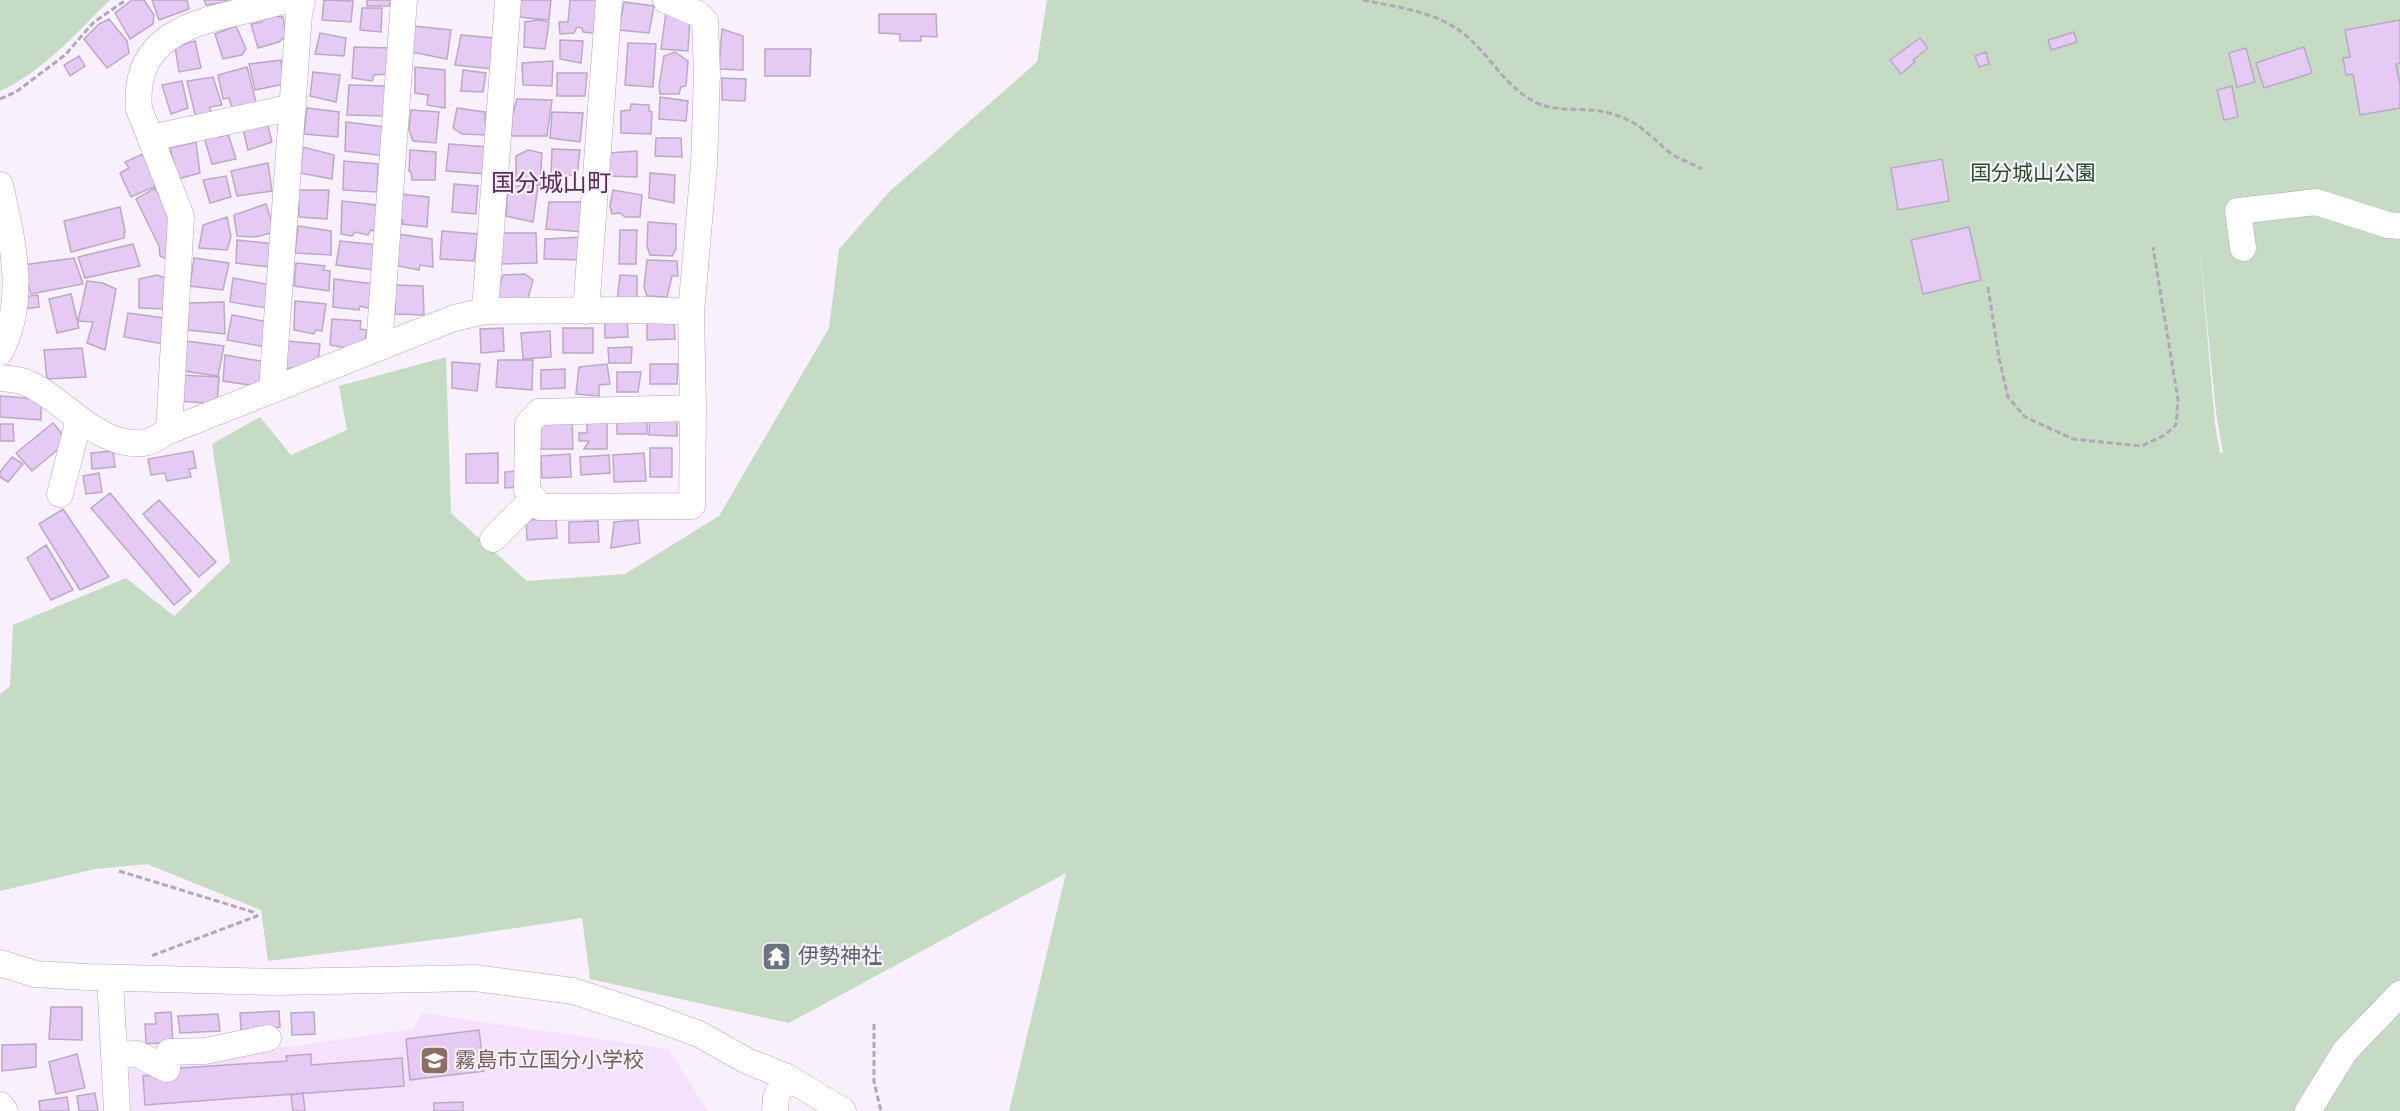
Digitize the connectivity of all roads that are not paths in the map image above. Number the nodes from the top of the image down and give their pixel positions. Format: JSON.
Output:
{"nodes":[{"id":1,"x":286,"y":0,"type":"edge"},
{"id":2,"x":302,"y":0,"type":"edge"},
{"id":3,"x":405,"y":0,"type":"edge"},
{"id":4,"x":508,"y":0,"type":"edge"},
{"id":5,"x":609,"y":0,"type":"edge"},
{"id":6,"x":666,"y":0,"type":"edge"},
{"id":7,"x":293,"y":107,"type":"junction"},
{"id":8,"x":151,"y":138,"type":"junction"},
{"id":9,"x":0,"y":185,"type":"edge"},
{"id":10,"x":2400,"y":226,"type":"edge"},
{"id":11,"x":2243,"y":248,"type":"dead end"},
{"id":12,"x":485,"y":311,"type":"junction"},
{"id":13,"x":586,"y":311,"type":"junction"},
{"id":14,"x":691,"y":312,"type":"junction"},
{"id":15,"x":379,"y":347,"type":"junction"},
{"id":16,"x":0,"y":352,"type":"edge"},
{"id":17,"x":0,"y":378,"type":"edge"},
{"id":18,"x":273,"y":390,"type":"junction"},
{"id":19,"x":693,"y":408,"type":"junction"},
{"id":20,"x":79,"y":419,"type":"junction"},
{"id":21,"x":169,"y":431,"type":"junction"},
{"id":22,"x":60,"y":494,"type":"dead end"},
{"id":23,"x":534,"y":498,"type":"junction"},
{"id":24,"x":493,"y":539,"type":"dead end"},
{"id":25,"x":0,"y":963,"type":"edge"},
{"id":26,"x":110,"y":978,"type":"junction"},
{"id":27,"x":2400,"y":994,"type":"edge"},
{"id":28,"x":268,"y":1038,"type":"dead end"},
{"id":29,"x":114,"y":1055,"type":"junction"},
{"id":30,"x":785,"y":1076,"type":"junction"},
{"id":31,"x":0,"y":1105,"type":"edge"},
{"id":32,"x":5,"y":1111,"type":"edge"},
{"id":33,"x":117,"y":1111,"type":"edge"},
{"id":34,"x":775,"y":1111,"type":"edge"},
{"id":35,"x":843,"y":1111,"type":"edge"},
{"id":36,"x":2308,"y":1111,"type":"edge"}],
"edges":[{"from":1,"to":8,"type":"street"},
{"from":2,"to":7,"type":"street"},
{"from":3,"to":15,"type":"street"},
{"from":4,"to":12,"type":"street"},
{"from":5,"to":13,"type":"street"},
{"from":6,"to":14,"type":"street"},
{"from":7,"to":8,"type":"street"},
{"from":7,"to":18,"type":"street"},
{"from":8,"to":21,"type":"street"},
{"from":9,"to":16,"type":"street"},
{"from":10,"to":11,"type":"street"},
{"from":12,"to":13,"type":"street"},
{"from":12,"to":15,"type":"street"},
{"from":13,"to":14,"type":"street"},
{"from":14,"to":19,"type":"street"},
{"from":15,"to":18,"type":"street"},
{"from":17,"to":20,"type":"street"},
{"from":18,"to":21,"type":"street"},
{"from":19,"to":23,"type":"street"},
{"from":19,"to":23,"type":"street"},
{"from":20,"to":21,"type":"street"},
{"from":20,"to":22,"type":"street"},
{"from":23,"to":24,"type":"street"},
{"from":25,"to":26,"type":"street"},
{"from":26,"to":29,"type":"street"},
{"from":26,"to":30,"type":"street"},
{"from":27,"to":36,"type":"street"},
{"from":28,"to":29,"type":"street"},
{"from":29,"to":33,"type":"street"},
{"from":30,"to":34,"type":"street"},
{"from":30,"to":35,"type":"street"},
{"from":31,"to":32,"type":"street"}]}
